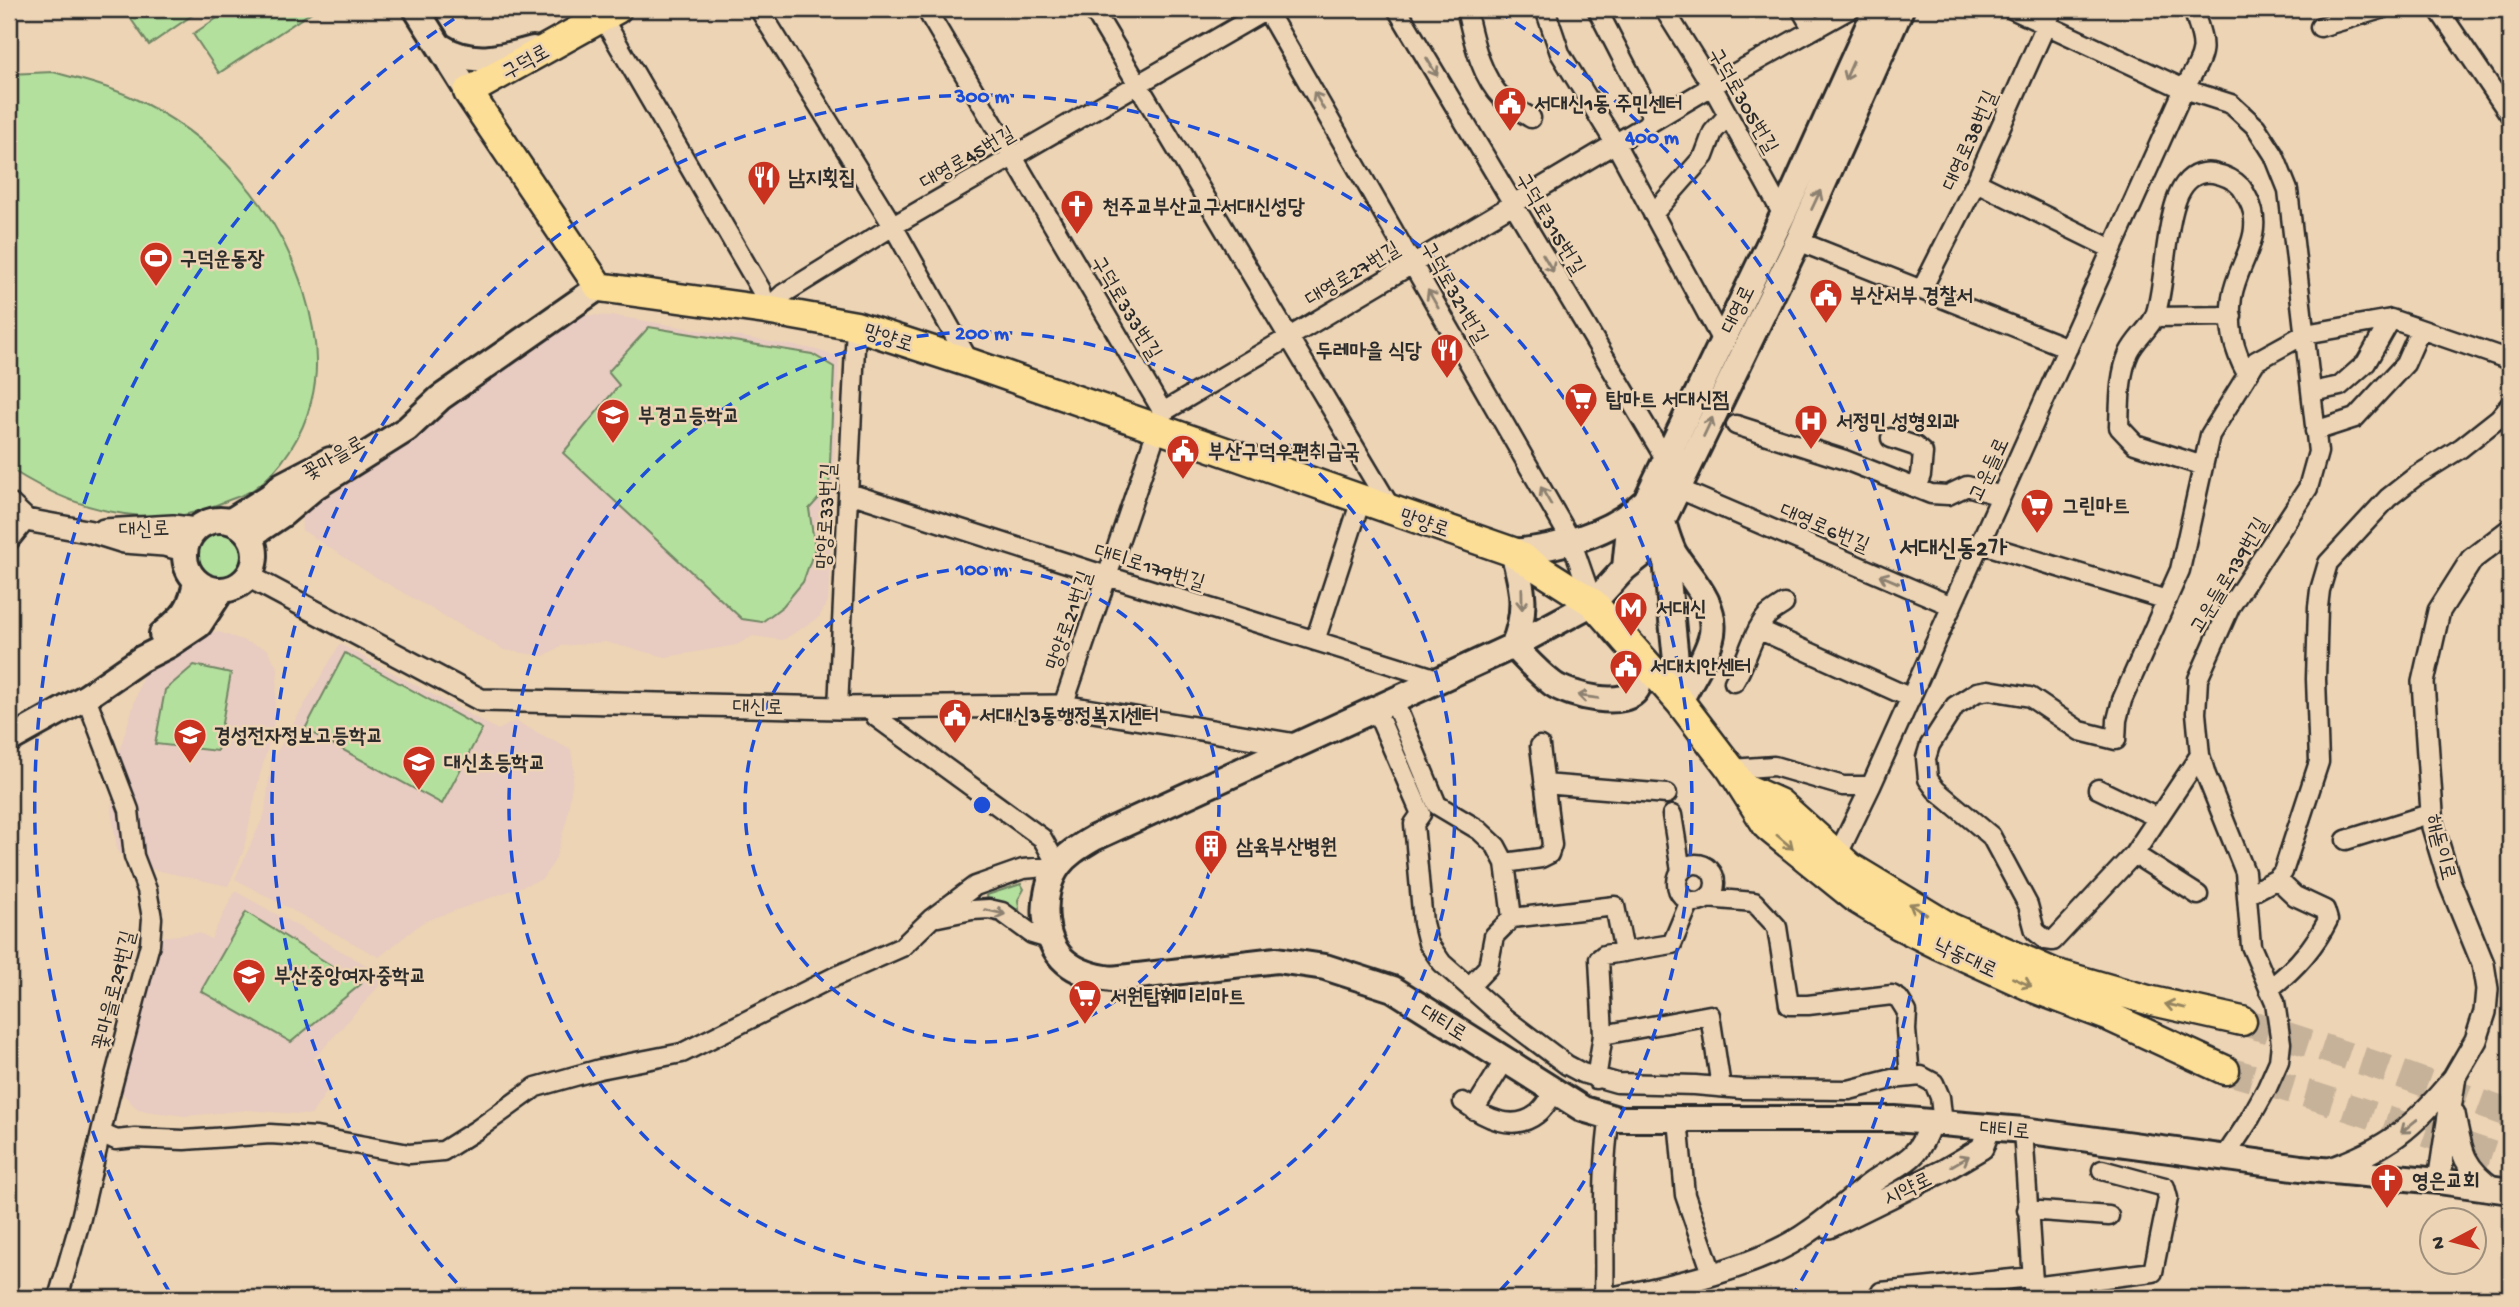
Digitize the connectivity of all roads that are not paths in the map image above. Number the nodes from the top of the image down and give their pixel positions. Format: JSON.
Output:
{"nodes":[{"id":1,"x":416,"y":9,"type":"edge"},
{"id":2,"x":759,"y":9,"type":"edge"},
{"id":3,"x":926,"y":9,"type":"edge"},
{"id":4,"x":1093,"y":9,"type":"edge"},
{"id":5,"x":1267,"y":9,"type":"edge"},
{"id":6,"x":1397,"y":9,"type":"edge"},
{"id":7,"x":1466,"y":9,"type":"edge"},
{"id":8,"x":1545,"y":9,"type":"edge"},
{"id":9,"x":1597,"y":9,"type":"edge"},
{"id":10,"x":1664,"y":9,"type":"edge"},
{"id":11,"x":1801,"y":9,"type":"edge"},
{"id":12,"x":1850,"y":9,"type":"edge"},
{"id":13,"x":1876,"y":9,"type":"edge"},
{"id":14,"x":1901,"y":9,"type":"edge"},
{"id":15,"x":2012,"y":9,"type":"edge"},
{"id":16,"x":2193,"y":9,"type":"edge"},
{"id":17,"x":2381,"y":9,"type":"edge"},
{"id":18,"x":2438,"y":9,"type":"edge"},
{"id":19,"x":606,"y":12,"type":"edge"},
{"id":20,"x":2049,"y":16,"type":"edge"},
{"id":21,"x":2320,"y":27,"type":"dead end"},
{"id":22,"x":1812,"y":28,"type":"junction"},
{"id":23,"x":558,"y":43,"type":"junction"},
{"id":24,"x":440,"y":46,"type":"junction"},
{"id":25,"x":1139,"y":82,"type":"junction"},
{"id":26,"x":1712,"y":86,"type":"junction"},
{"id":27,"x":2184,"y":89,"type":"junction"},
{"id":28,"x":468,"y":92,"type":"junction"},
{"id":29,"x":1728,"y":115,"type":"junction"},
{"id":30,"x":2510,"y":116,"type":"edge"},
{"id":31,"x":1531,"y":118,"type":"dead end"},
{"id":32,"x":1654,"y":120,"type":"junction"},
{"id":33,"x":1615,"y":143,"type":"junction"},
{"id":34,"x":1012,"y":157,"type":"junction"},
{"id":35,"x":1976,"y":182,"type":"junction"},
{"id":36,"x":1513,"y":203,"type":"junction"},
{"id":37,"x":1654,"y":214,"type":"junction"},
{"id":38,"x":1783,"y":215,"type":"junction"},
{"id":39,"x":893,"y":226,"type":"junction"},
{"id":40,"x":1798,"y":241,"type":"junction"},
{"id":41,"x":2112,"y":249,"type":"junction"},
{"id":42,"x":1412,"y":263,"type":"junction"},
{"id":43,"x":599,"y":287,"type":"junction"},
{"id":44,"x":1922,"y":289,"type":"junction"},
{"id":45,"x":766,"y":310,"type":"junction"},
{"id":46,"x":2232,"y":316,"type":"junction"},
{"id":47,"x":2155,"y":317,"type":"junction"},
{"id":48,"x":2391,"y":319,"type":"junction"},
{"id":49,"x":856,"y":326,"type":"junction"},
{"id":50,"x":2420,"y":330,"type":"junction"},
{"id":51,"x":2305,"y":334,"type":"junction"},
{"id":52,"x":1288,"y":337,"type":"junction"},
{"id":53,"x":1722,"y":341,"type":"junction"},
{"id":54,"x":2067,"y":348,"type":"junction"},
{"id":55,"x":2510,"y":360,"type":"edge"},
{"id":56,"x":970,"y":363,"type":"junction"},
{"id":57,"x":2247,"y":374,"type":"junction"},
{"id":58,"x":2312,"y":392,"type":"junction"},
{"id":59,"x":2510,"y":405,"type":"edge"},
{"id":60,"x":1160,"y":420,"type":"junction"},
{"id":61,"x":1735,"y":425,"type":"dead end"},
{"id":62,"x":2315,"y":431,"type":"junction"},
{"id":63,"x":1891,"y":438,"type":"dead end"},
{"id":64,"x":1666,"y":460,"type":"junction"},
{"id":65,"x":2203,"y":466,"type":"junction"},
{"id":66,"x":1916,"y":488,"type":"junction"},
{"id":67,"x":1679,"y":489,"type":"junction"},
{"id":68,"x":849,"y":493,"type":"junction"},
{"id":69,"x":2001,"y":496,"type":"junction"},
{"id":70,"x":1648,"y":497,"type":"junction"},
{"id":71,"x":1361,"y":499,"type":"junction"},
{"id":72,"x":9,"y":504,"type":"edge"},
{"id":73,"x":1392,"y":510,"type":"junction"},
{"id":74,"x":26,"y":520,"type":"junction"},
{"id":75,"x":1663,"y":522,"type":"junction"},
{"id":76,"x":241,"y":529,"type":"junction"},
{"id":77,"x":2510,"y":530,"type":"edge"},
{"id":78,"x":191,"y":539,"type":"junction"},
{"id":79,"x":1571,"y":540,"type":"junction"},
{"id":80,"x":9,"y":541,"type":"edge"},
{"id":81,"x":1979,"y":543,"type":"junction"},
{"id":82,"x":1513,"y":552,"type":"junction"},
{"id":83,"x":1625,"y":568,"type":"junction"},
{"id":84,"x":248,"y":576,"type":"junction"},
{"id":85,"x":1107,"y":576,"type":"junction"},
{"id":86,"x":196,"y":581,"type":"junction"},
{"id":87,"x":222,"y":590,"type":"junction"},
{"id":88,"x":2167,"y":600,"type":"junction"},
{"id":89,"x":1593,"y":603,"type":"junction"},
{"id":90,"x":1784,"y":604,"type":"dead end"},
{"id":91,"x":1952,"y":606,"type":"junction"},
{"id":92,"x":1758,"y":629,"type":"junction"},
{"id":93,"x":1315,"y":641,"type":"junction"},
{"id":94,"x":1513,"y":646,"type":"junction"},
{"id":95,"x":1634,"y":650,"type":"junction"},
{"id":96,"x":141,"y":659,"type":"junction"},
{"id":97,"x":1438,"y":679,"type":"junction"},
{"id":98,"x":1734,"y":682,"type":"dead end"},
{"id":99,"x":86,"y":697,"type":"junction"},
{"id":100,"x":1910,"y":698,"type":"junction"},
{"id":101,"x":1680,"y":702,"type":"junction"},
{"id":102,"x":1384,"y":704,"type":"junction"},
{"id":103,"x":1063,"y":706,"type":"junction"},
{"id":104,"x":838,"y":708,"type":"junction"},
{"id":105,"x":873,"y":708,"type":"junction"},
{"id":106,"x":9,"y":740,"type":"edge"},
{"id":107,"x":1296,"y":745,"type":"junction"},
{"id":108,"x":1540,"y":746,"type":"dead end"},
{"id":109,"x":2200,"y":755,"type":"junction"},
{"id":110,"x":1738,"y":779,"type":"junction"},
{"id":111,"x":1544,"y":784,"type":"junction"},
{"id":112,"x":1871,"y":786,"type":"junction"},
{"id":113,"x":2098,"y":789,"type":"dead end"},
{"id":114,"x":1667,"y":794,"type":"dead end"},
{"id":115,"x":2432,"y":813,"type":"junction"},
{"id":116,"x":1672,"y":816,"type":"dead end"},
{"id":117,"x":2158,"y":818,"type":"junction"},
{"id":118,"x":2346,"y":840,"type":"dead end"},
{"id":119,"x":2134,"y":855,"type":"junction"},
{"id":120,"x":1837,"y":856,"type":"junction"},
{"id":121,"x":1506,"y":863,"type":"junction"},
{"id":122,"x":1058,"y":866,"type":"junction"},
{"id":123,"x":1681,"y":871,"type":"junction"},
{"id":124,"x":2277,"y":879,"type":"junction"},
{"id":125,"x":2198,"y":895,"type":"dead end"},
{"id":126,"x":2247,"y":895,"type":"junction"},
{"id":127,"x":1698,"y":900,"type":"junction"},
{"id":128,"x":1512,"y":918,"type":"junction"},
{"id":129,"x":931,"y":919,"type":"junction"},
{"id":130,"x":1052,"y":940,"type":"junction"},
{"id":131,"x":1624,"y":952,"type":"junction"},
{"id":132,"x":1470,"y":986,"type":"junction"},
{"id":133,"x":2269,"y":989,"type":"junction"},
{"id":134,"x":2242,"y":1021,"type":"tunnel mouth"},
{"id":135,"x":1603,"y":1035,"type":"junction"},
{"id":136,"x":1505,"y":1060,"type":"junction"},
{"id":137,"x":2225,"y":1070,"type":"tunnel mouth"},
{"id":138,"x":2455,"y":1076,"type":"junction"},
{"id":139,"x":1910,"y":1077,"type":"junction"},
{"id":140,"x":1596,"y":1079,"type":"junction"},
{"id":141,"x":1721,"y":1087,"type":"junction"},
{"id":142,"x":1555,"y":1091,"type":"junction"},
{"id":143,"x":2451,"y":1099,"type":"junction"},
{"id":144,"x":1610,"y":1117,"type":"junction"},
{"id":145,"x":1678,"y":1119,"type":"junction"},
{"id":146,"x":1936,"y":1123,"type":"junction"},
{"id":147,"x":1990,"y":1127,"type":"junction"},
{"id":148,"x":2023,"y":1130,"type":"junction"},
{"id":149,"x":101,"y":1133,"type":"junction"},
{"id":150,"x":2224,"y":1158,"type":"junction"},
{"id":151,"x":2102,"y":1170,"type":"dead end"},
{"id":152,"x":2327,"y":1170,"type":"junction"},
{"id":153,"x":2439,"y":1181,"type":"junction"},
{"id":154,"x":2502,"y":1190,"type":"edge"},
{"id":155,"x":2027,"y":1210,"type":"junction"},
{"id":156,"x":2109,"y":1216,"type":"dead end"},
{"id":157,"x":1810,"y":1231,"type":"junction"},
{"id":158,"x":1712,"y":1273,"type":"junction"},
{"id":159,"x":2033,"y":1287,"type":"edge"},
{"id":160,"x":1881,"y":1292,"type":"dead end"},
{"id":161,"x":58,"y":1298,"type":"edge"},
{"id":162,"x":1604,"y":1298,"type":"edge"},
{"id":163,"x":1613,"y":1298,"type":"edge"}],
"edges":[{"from":1,"to":24,"type":"main road"},
{"from":2,"to":39,"type":"street"},
{"from":3,"to":34,"type":"street","name":"구덕로333번길"},
{"from":4,"to":25,"type":"street"},
{"from":5,"to":25,"type":"street","name":"대영로45번길"},
{"from":42,"to":5,"type":"street","name":"구덕로321번길","one_way":true},
{"from":6,"to":36,"type":"street","name":"구덕로315번길","one_way":true},
{"from":7,"to":31,"type":"street"},
{"from":8,"to":33,"type":"street"},
{"from":9,"to":32,"type":"street"},
{"from":10,"to":26,"type":"street","name":"구덕로305번길"},
{"from":11,"to":22,"type":"street"},
{"from":12,"to":22,"type":"street","name":"대영로27번길"},
{"from":13,"to":38,"type":"main road","name":"대영로","one_way":true},
{"from":40,"to":14,"type":"main road","name":"대영로","one_way":true},
{"from":15,"to":20,"type":"street","name":"고운들로139번길"},
{"from":16,"to":27,"type":"street","name":"고운들로"},
{"from":17,"to":21,"type":"street"},
{"from":18,"to":30,"type":"street"},
{"from":19,"to":23,"type":"main road","name":"구덕로"},
{"from":19,"to":45,"type":"street"},
{"from":20,"to":27,"type":"street","name":"고운들로139번길"},
{"from":20,"to":35,"type":"street","name":"대영로38번길"},
{"from":22,"to":26,"type":"street","name":"대영로27번길"},
{"from":23,"to":24,"type":"main road"},
{"from":23,"to":28,"type":"main road","name":"구덕로"},
{"from":24,"to":28,"type":"main road"},
{"from":25,"to":34,"type":"street","name":"대영로45번길"},
{"from":25,"to":52,"type":"street"},
{"from":26,"to":29,"type":"street","name":"구덕로305번길"},
{"from":26,"to":32,"type":"street","name":"대영로27번길"},
{"from":27,"to":41,"type":"street","name":"고운들로"},
{"from":27,"to":51,"type":"street","name":"고운들로139번길"},
{"from":28,"to":43,"type":"main road"},
{"from":29,"to":37,"type":"street"},
{"from":29,"to":38,"type":"street","name":"구덕로305번길"},
{"from":32,"to":33,"type":"street","name":"대영로27번길"},
{"from":33,"to":36,"type":"street","name":"대영로27번길"},
{"from":33,"to":37,"type":"street"},
{"from":34,"to":39,"type":"street","name":"대영로45번길"},
{"from":34,"to":60,"type":"street","name":"구덕로333번길"},
{"from":35,"to":41,"type":"street"},
{"from":35,"to":44,"type":"street","name":"대영로38번길"},
{"from":36,"to":42,"type":"street","name":"대영로27번길"},
{"from":36,"to":64,"type":"street","name":"구덕로315번길","one_way":true},
{"from":37,"to":53,"type":"street"},
{"from":38,"to":53,"type":"main road","name":"대영로"},
{"from":39,"to":45,"type":"street","name":"대영로45번길"},
{"from":39,"to":56,"type":"street"},
{"from":40,"to":44,"type":"street"},
{"from":67,"to":40,"type":"main road","name":"대영로","one_way":true},
{"from":41,"to":54,"type":"street","name":"고운들로"},
{"from":42,"to":52,"type":"street","name":"대영로27번길"},
{"from":79,"to":42,"type":"street","name":"구덕로321번길","one_way":true},
{"from":43,"to":45,"type":"main road","name":"망양로"},
{"from":43,"to":76,"type":"main road","name":"꽃마을로"},
{"from":44,"to":54,"type":"street"},
{"from":45,"to":49,"type":"main road","name":"망양로"},
{"from":46,"to":47,"type":"street"},
{"from":46,"to":47,"type":"street"},
{"from":46,"to":57,"type":"street"},
{"from":47,"to":65,"type":"street"},
{"from":48,"to":50,"type":"street"},
{"from":48,"to":51,"type":"street"},
{"from":48,"to":58,"type":"street"},
{"from":49,"to":56,"type":"main road","name":"망양로"},
{"from":49,"to":68,"type":"street","name":"망양로33번길"},
{"from":50,"to":55,"type":"street"},
{"from":50,"to":62,"type":"street"},
{"from":51,"to":57,"type":"street"},
{"from":51,"to":58,"type":"street","name":"고운들로139번길"},
{"from":52,"to":60,"type":"street","name":"대영로27번길"},
{"from":52,"to":73,"type":"street"},
{"from":53,"to":64,"type":"main road","name":"대영로"},
{"from":54,"to":69,"type":"street","name":"고운들로"},
{"from":56,"to":60,"type":"main road","name":"망양로"},
{"from":57,"to":65,"type":"street"},
{"from":58,"to":62,"type":"street","name":"고운들로139번길"},
{"from":59,"to":124,"type":"street"},
{"from":60,"to":71,"type":"main road","name":"망양로"},
{"from":60,"to":85,"type":"street","name":"망양로21번길"},
{"from":61,"to":66,"type":"street"},
{"from":62,"to":109,"type":"street","name":"고운들로139번길"},
{"from":63,"to":66,"type":"street"},
{"from":64,"to":70,"type":"main road","name":"대영로"},
{"from":65,"to":88,"type":"street"},
{"from":66,"to":69,"type":"street"},
{"from":67,"to":75,"type":"main road","name":"대영로"},
{"from":91,"to":67,"type":"street","name":"대영로6번길","one_way":true},
{"from":68,"to":85,"type":"street","name":"대티로179번길"},
{"from":68,"to":104,"type":"street","name":"망양로33번길"},
{"from":69,"to":81,"type":"street","name":"고운들로"},
{"from":70,"to":79,"type":"main road"},
{"from":70,"to":83,"type":"main road","name":"대영로"},
{"from":71,"to":73,"type":"main road","name":"망양로"},
{"from":71,"to":93,"type":"street"},
{"from":72,"to":74,"type":"street"},
{"from":73,"to":82,"type":"main road","name":"망양로"},
{"from":74,"to":78,"type":"street","name":"대신로"},
{"from":74,"to":80,"type":"street"},
{"from":75,"to":83,"type":"main road","name":"대영로"},
{"from":75,"to":101,"type":"main road"},
{"from":75,"to":101,"type":"main road"},
{"from":76,"to":78,"type":"main road","name":"꽃마을로"},
{"from":76,"to":84,"type":"main road"},
{"from":77,"to":115,"type":"street","name":"해돋이로"},
{"from":78,"to":86,"type":"main road"},
{"from":79,"to":82,"type":"main road"},
{"from":79,"to":89,"type":"street","name":"구덕로321번길"},
{"from":81,"to":88,"type":"street"},
{"from":81,"to":91,"type":"street","name":"고운들로"},
{"from":82,"to":89,"type":"main road","name":"망양로"},
{"from":82,"to":94,"type":"main road","one_way":true},
{"from":83,"to":89,"type":"main road"},
{"from":84,"to":87,"type":"main road"},
{"from":84,"to":104,"type":"street","name":"대신로"},
{"from":85,"to":93,"type":"street","name":"대티로179번길"},
{"from":85,"to":103,"type":"street","name":"망양로21번길"},
{"from":86,"to":87,"type":"main road"},
{"from":86,"to":96,"type":"main road"},
{"from":87,"to":96,"type":"main road"},
{"from":88,"to":119,"type":"street"},
{"from":89,"to":94,"type":"main road","name":"대티로"},
{"from":89,"to":95,"type":"main road","name":"낙동대로"},
{"from":90,"to":92,"type":"street"},
{"from":91,"to":100,"type":"street","name":"고운들로"},
{"from":92,"to":98,"type":"street"},
{"from":92,"to":100,"type":"street"},
{"from":93,"to":97,"type":"street","name":"대티로179번길"},
{"from":95,"to":94,"type":"main road","one_way":true},
{"from":94,"to":97,"type":"main road","name":"대티로"},
{"from":95,"to":101,"type":"main road","name":"낙동대로"},
{"from":96,"to":99,"type":"main road"},
{"from":97,"to":102,"type":"main road","name":"대티로"},
{"from":99,"to":106,"type":"main road"},
{"from":99,"to":149,"type":"street","name":"꽃마을로29번길"},
{"from":100,"to":112,"type":"street","name":"고운들로"},
{"from":101,"to":110,"type":"main road","name":"낙동대로"},
{"from":102,"to":107,"type":"main road","name":"대티로"},
{"from":102,"to":121,"type":"street"},
{"from":102,"to":132,"type":"street"},
{"from":103,"to":105,"type":"street","name":"대신로"},
{"from":103,"to":107,"type":"street","name":"대신로"},
{"from":104,"to":105,"type":"street","name":"대신로"},
{"from":105,"to":122,"type":"street"},
{"from":107,"to":122,"type":"main road","name":"대티로"},
{"from":108,"to":111,"type":"street"},
{"from":109,"to":117,"type":"street"},
{"from":109,"to":126,"type":"street","name":"고운들로139번길"},
{"from":110,"to":112,"type":"street"},
{"from":110,"to":120,"type":"main road","name":"낙동대로"},
{"from":110,"to":137,"type":"main road","name":"낙동대로","one_way":true},
{"from":111,"to":114,"type":"street"},
{"from":111,"to":121,"type":"street"},
{"from":112,"to":120,"type":"street","name":"고운들로"},
{"from":113,"to":117,"type":"street"},
{"from":115,"to":118,"type":"street"},
{"from":115,"to":138,"type":"street","name":"해돋이로"},
{"from":116,"to":123,"type":"street"},
{"from":117,"to":119,"type":"street"},
{"from":119,"to":125,"type":"street"},
{"from":134,"to":120,"type":"main road","name":"낙동대로","one_way":true},
{"from":121,"to":128,"type":"street"},
{"from":122,"to":129,"type":"street"},
{"from":122,"to":130,"type":"main road","name":"대티로"},
{"from":123,"to":127,"type":"street"},
{"from":123,"to":127,"type":"street"},
{"from":124,"to":126,"type":"street"},
{"from":124,"to":133,"type":"street"},
{"from":126,"to":133,"type":"street","name":"고운들로139번길"},
{"from":127,"to":131,"type":"street"},
{"from":127,"to":139,"type":"street"},
{"from":128,"to":131,"type":"street"},
{"from":128,"to":132,"type":"street"},
{"from":129,"to":130,"type":"street","one_way":true},
{"from":129,"to":149,"type":"street"},
{"from":130,"to":136,"type":"main road","name":"대티로"},
{"from":131,"to":135,"type":"street"},
{"from":132,"to":140,"type":"street"},
{"from":133,"to":150,"type":"street","name":"고운들로139번길"},
{"from":135,"to":140,"type":"street"},
{"from":135,"to":141,"type":"street"},
{"from":136,"to":142,"type":"main road","name":"대티로"},
{"from":136,"to":142,"type":"street"},
{"from":138,"to":143,"type":"street","name":"해돋이로"},
{"from":138,"to":152,"type":"street","one_way":true},
{"from":139,"to":141,"type":"street"},
{"from":139,"to":146,"type":"street"},
{"from":140,"to":141,"type":"street"},
{"from":142,"to":144,"type":"main road","name":"대티로"},
{"from":143,"to":153,"type":"street","name":"해돋이로"},
{"from":143,"to":154,"type":"street"},
{"from":144,"to":145,"type":"main road","name":"대티로"},
{"from":144,"to":162,"type":"street"},
{"from":145,"to":146,"type":"main road","name":"대티로"},
{"from":145,"to":158,"type":"street"},
{"from":146,"to":147,"type":"main road","name":"대티로"},
{"from":146,"to":157,"type":"street","name":"시약로"},
{"from":147,"to":148,"type":"main road","name":"대티로"},
{"from":157,"to":147,"type":"street","name":"시약로","one_way":true},
{"from":148,"to":150,"type":"main road","name":"대티로"},
{"from":148,"to":155,"type":"street"},
{"from":149,"to":161,"type":"street","name":"꽃마을로29번길"},
{"from":150,"to":152,"type":"main road","name":"대티로"},
{"from":151,"to":159,"type":"street"},
{"from":152,"to":153,"type":"main road","name":"대티로"},
{"from":153,"to":154,"type":"main road","name":"대티로"},
{"from":155,"to":156,"type":"street"},
{"from":155,"to":159,"type":"street"},
{"from":157,"to":158,"type":"street","name":"시약로"},
{"from":158,"to":163,"type":"street","name":"시약로"},
{"from":159,"to":160,"type":"street"}]}
